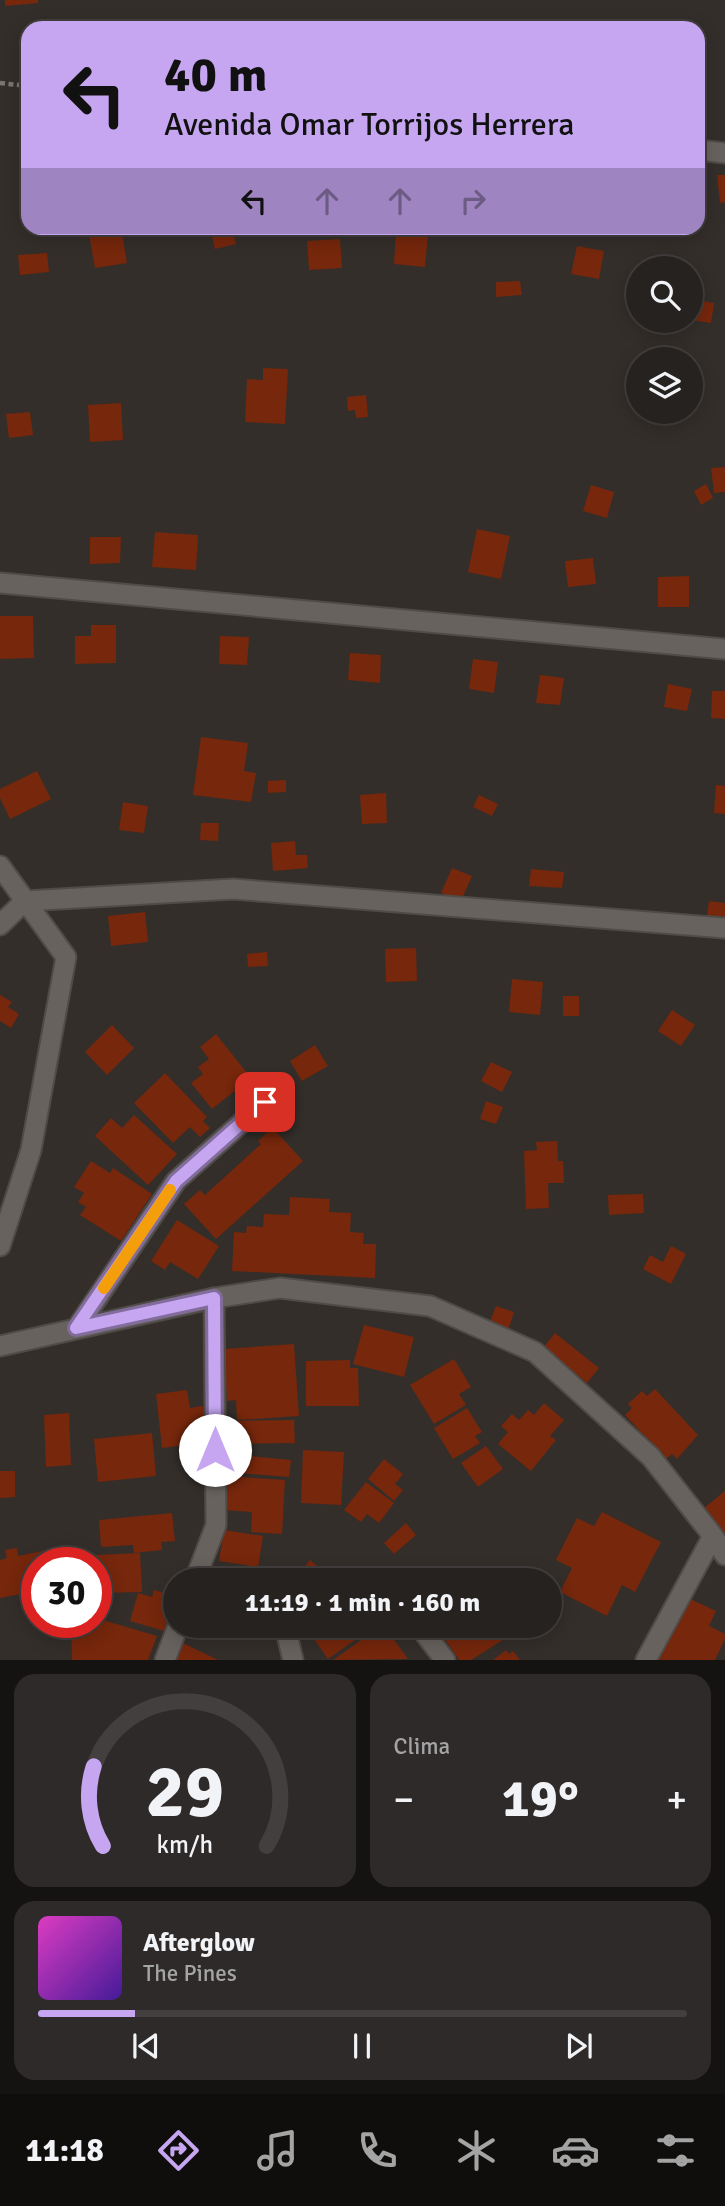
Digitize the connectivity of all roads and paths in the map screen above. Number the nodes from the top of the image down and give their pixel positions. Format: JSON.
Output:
{"nodes":[{"id":1,"x":0,"y":83,"type":"edge"},
{"id":2,"x":21,"y":85,"type":"edge"},
{"id":3,"x":705,"y":151,"type":"edge"},
{"id":4,"x":725,"y":153,"type":"edge"},
{"id":5,"x":0,"y":583,"type":"edge"},
{"id":6,"x":725,"y":649,"type":"edge"},
{"id":7,"x":0,"y":866,"type":"edge"},
{"id":8,"x":25,"y":901,"type":"junction"},
{"id":9,"x":0,"y":925,"type":"edge"},
{"id":10,"x":725,"y":928,"type":"edge"},
{"id":11,"x":265,"y":1102,"type":"dead end"},
{"id":12,"x":0,"y":1246,"type":"edge"},
{"id":13,"x":214,"y":1298,"type":"junction"},
{"id":14,"x":76,"y":1328,"type":"junction"},
{"id":15,"x":0,"y":1346,"type":"edge"},
{"id":16,"x":713,"y":1536,"type":"junction"},
{"id":17,"x":725,"y":1555,"type":"edge"},
{"id":18,"x":200,"y":1568,"type":"edge"},
{"id":19,"x":173,"y":1638,"type":"edge"},
{"id":20,"x":288,"y":1638,"type":"edge"},
{"id":21,"x":429,"y":1638,"type":"edge"},
{"id":22,"x":165,"y":1660,"type":"edge"},
{"id":23,"x":293,"y":1660,"type":"edge"},
{"id":24,"x":446,"y":1660,"type":"edge"},
{"id":25,"x":646,"y":1660,"type":"edge"}],
"edges":[{"from":1,"to":2,"type":"path"},
{"from":3,"to":4,"type":"street"},
{"from":5,"to":6,"type":"street"},
{"from":7,"to":8,"type":"street"},
{"from":8,"to":9,"type":"street"},
{"from":8,"to":10,"type":"street"},
{"from":8,"to":12,"type":"street"},
{"from":11,"to":14,"type":"street"},
{"from":13,"to":14,"type":"street"},
{"from":13,"to":16,"type":"street"},
{"from":13,"to":18,"type":"street"},
{"from":14,"to":15,"type":"street"},
{"from":16,"to":17,"type":"street"},
{"from":16,"to":25,"type":"street"},
{"from":19,"to":22,"type":"street"},
{"from":20,"to":23,"type":"street"},
{"from":21,"to":24,"type":"street"}]}
